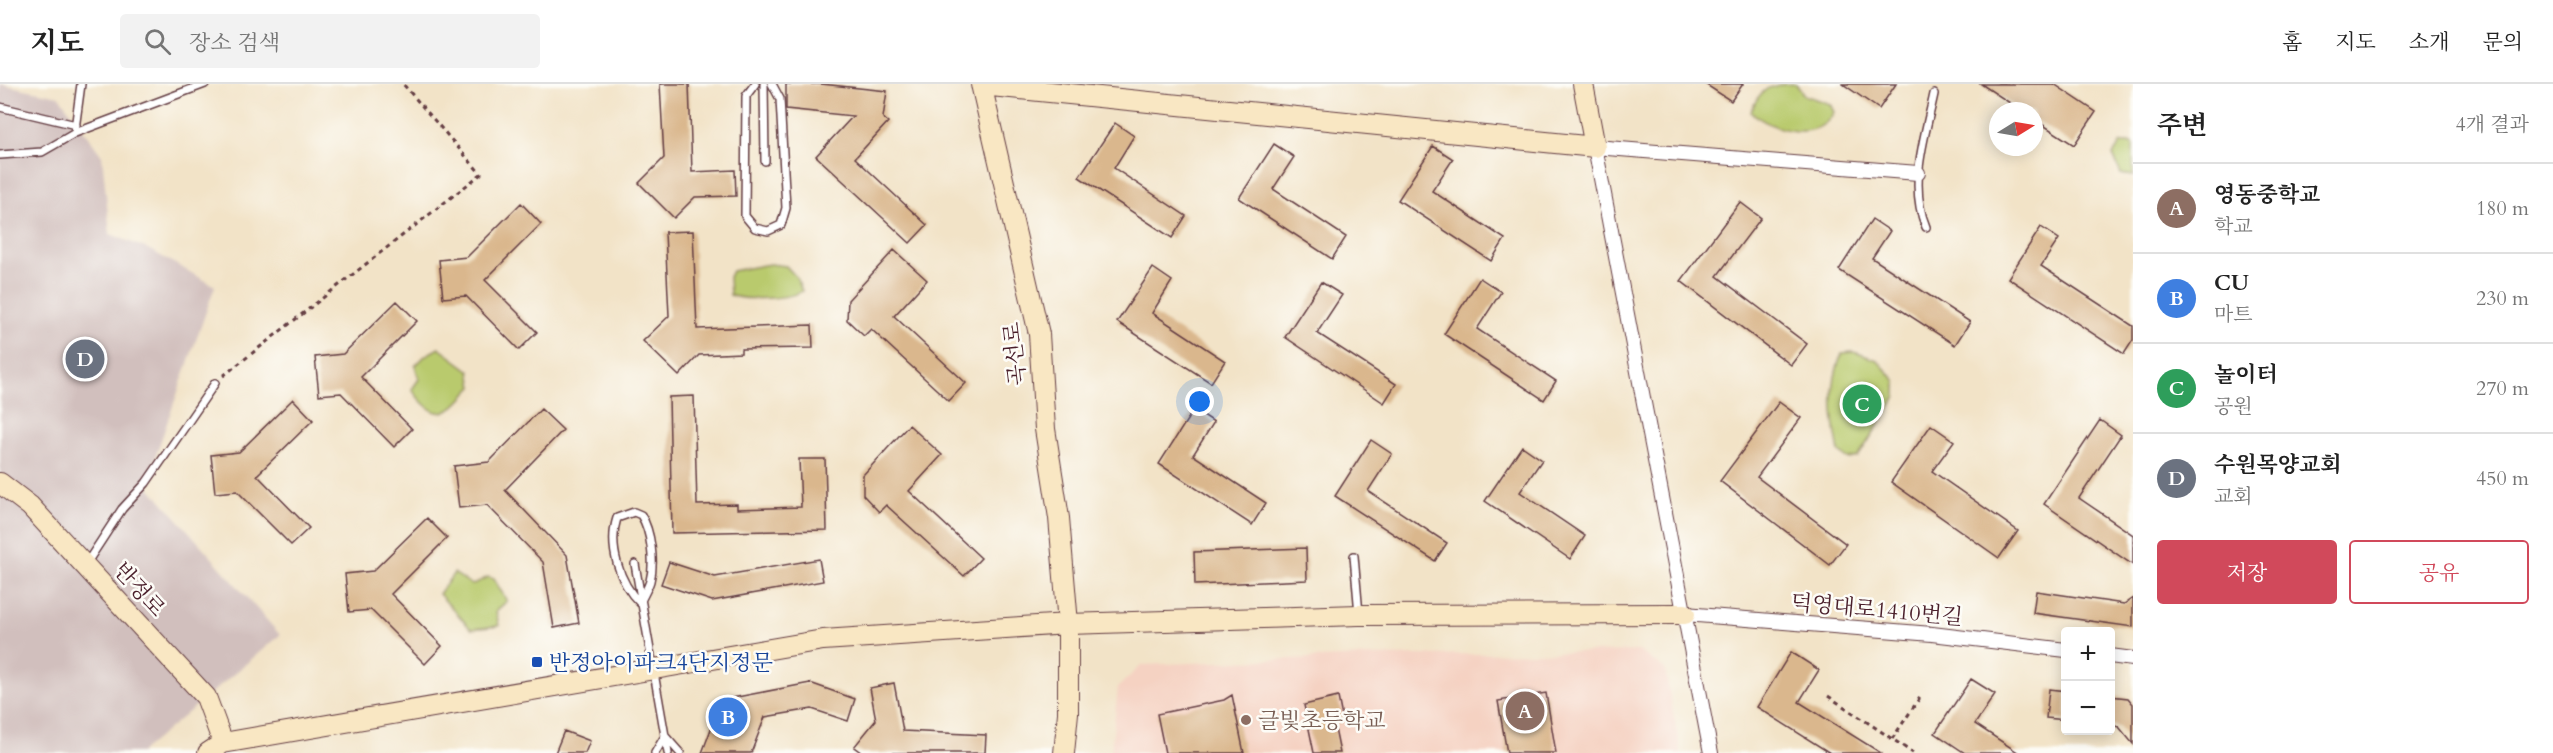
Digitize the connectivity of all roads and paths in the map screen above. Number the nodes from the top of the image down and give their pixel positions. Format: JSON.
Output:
{"nodes":[{"id":1,"x":81,"y":84,"type":"edge"},
{"id":2,"x":205,"y":84,"type":"edge"},
{"id":3,"x":403,"y":84,"type":"edge"},
{"id":4,"x":755,"y":84,"type":"edge"},
{"id":5,"x":764,"y":84,"type":"edge"},
{"id":6,"x":772,"y":84,"type":"edge"},
{"id":7,"x":974,"y":84,"type":"edge"},
{"id":8,"x":981,"y":84,"type":"edge"},
{"id":9,"x":1583,"y":84,"type":"edge"},
{"id":10,"x":1934,"y":94,"type":"dead end"},
{"id":11,"x":0,"y":107,"type":"edge"},
{"id":12,"x":76,"y":125,"type":"junction"},
{"id":13,"x":75,"y":133,"type":"junction"},
{"id":14,"x":1595,"y":147,"type":"junction"},
{"id":15,"x":0,"y":155,"type":"edge"},
{"id":16,"x":765,"y":161,"type":"dead end"},
{"id":17,"x":1918,"y":173,"type":"junction"},
{"id":18,"x":1926,"y":227,"type":"dead end"},
{"id":19,"x":214,"y":382,"type":"joint"},
{"id":20,"x":0,"y":483,"type":"edge"},
{"id":21,"x":1354,"y":556,"type":"dead end"},
{"id":22,"x":635,"y":564,"type":"dead end"},
{"id":23,"x":86,"y":565,"type":"junction"},
{"id":24,"x":640,"y":603,"type":"junction"},
{"id":25,"x":1685,"y":614,"type":"junction"},
{"id":26,"x":1359,"y":615,"type":"junction"},
{"id":27,"x":1068,"y":624,"type":"junction"},
{"id":28,"x":2061,"y":649,"type":"edge"},
{"id":29,"x":2115,"y":656,"type":"edge"},
{"id":30,"x":2133,"y":658,"type":"edge"},
{"id":31,"x":651,"y":669,"type":"junction"},
{"id":32,"x":1828,"y":696,"type":"dead end"},
{"id":33,"x":1921,"y":696,"type":"dead end"},
{"id":34,"x":664,"y":736,"type":"junction"},
{"id":35,"x":1892,"y":739,"type":"junction"},
{"id":36,"x":215,"y":748,"type":"edge"},
{"id":37,"x":655,"y":753,"type":"edge"},
{"id":38,"x":668,"y":753,"type":"edge"},
{"id":39,"x":680,"y":753,"type":"edge"},
{"id":40,"x":1064,"y":753,"type":"edge"},
{"id":41,"x":1711,"y":753,"type":"edge"},
{"id":42,"x":1913,"y":753,"type":"edge"}],
"edges":[{"from":1,"to":12,"type":"lane"},
{"from":2,"to":13,"type":"lane"},
{"from":3,"to":19,"type":"path"},
{"from":4,"to":6,"type":"lane"},
{"from":5,"to":16,"type":"lane"},
{"from":7,"to":8,"type":"street"},
{"from":8,"to":14,"type":"street"},
{"from":8,"to":27,"type":"street","name":"곡선로"},
{"from":9,"to":14,"type":"street"},
{"from":10,"to":17,"type":"lane"},
{"from":11,"to":12,"type":"lane"},
{"from":12,"to":13,"type":"lane"},
{"from":13,"to":15,"type":"lane"},
{"from":14,"to":17,"type":"street"},
{"from":14,"to":25,"type":"street"},
{"from":17,"to":18,"type":"lane"},
{"from":19,"to":23,"type":"lane"},
{"from":20,"to":23,"type":"street","name":"반정로"},
{"from":21,"to":26,"type":"lane"},
{"from":22,"to":24,"type":"lane"},
{"from":23,"to":36,"type":"street","name":"반정로"},
{"from":24,"to":24,"type":"lane"},
{"from":24,"to":31,"type":"lane"},
{"from":25,"to":26,"type":"street"},
{"from":25,"to":28,"type":"street","name":"덕영대로1410번길"},
{"from":25,"to":41,"type":"street"},
{"from":26,"to":27,"type":"street"},
{"from":27,"to":31,"type":"street"},
{"from":27,"to":40,"type":"street","name":"곡선로"},
{"from":29,"to":30,"type":"street"},
{"from":31,"to":34,"type":"lane"},
{"from":31,"to":36,"type":"street"},
{"from":32,"to":35,"type":"path"},
{"from":33,"to":35,"type":"path"},
{"from":34,"to":37,"type":"lane"},
{"from":34,"to":38,"type":"lane"},
{"from":34,"to":39,"type":"lane"},
{"from":35,"to":42,"type":"path"}]}
